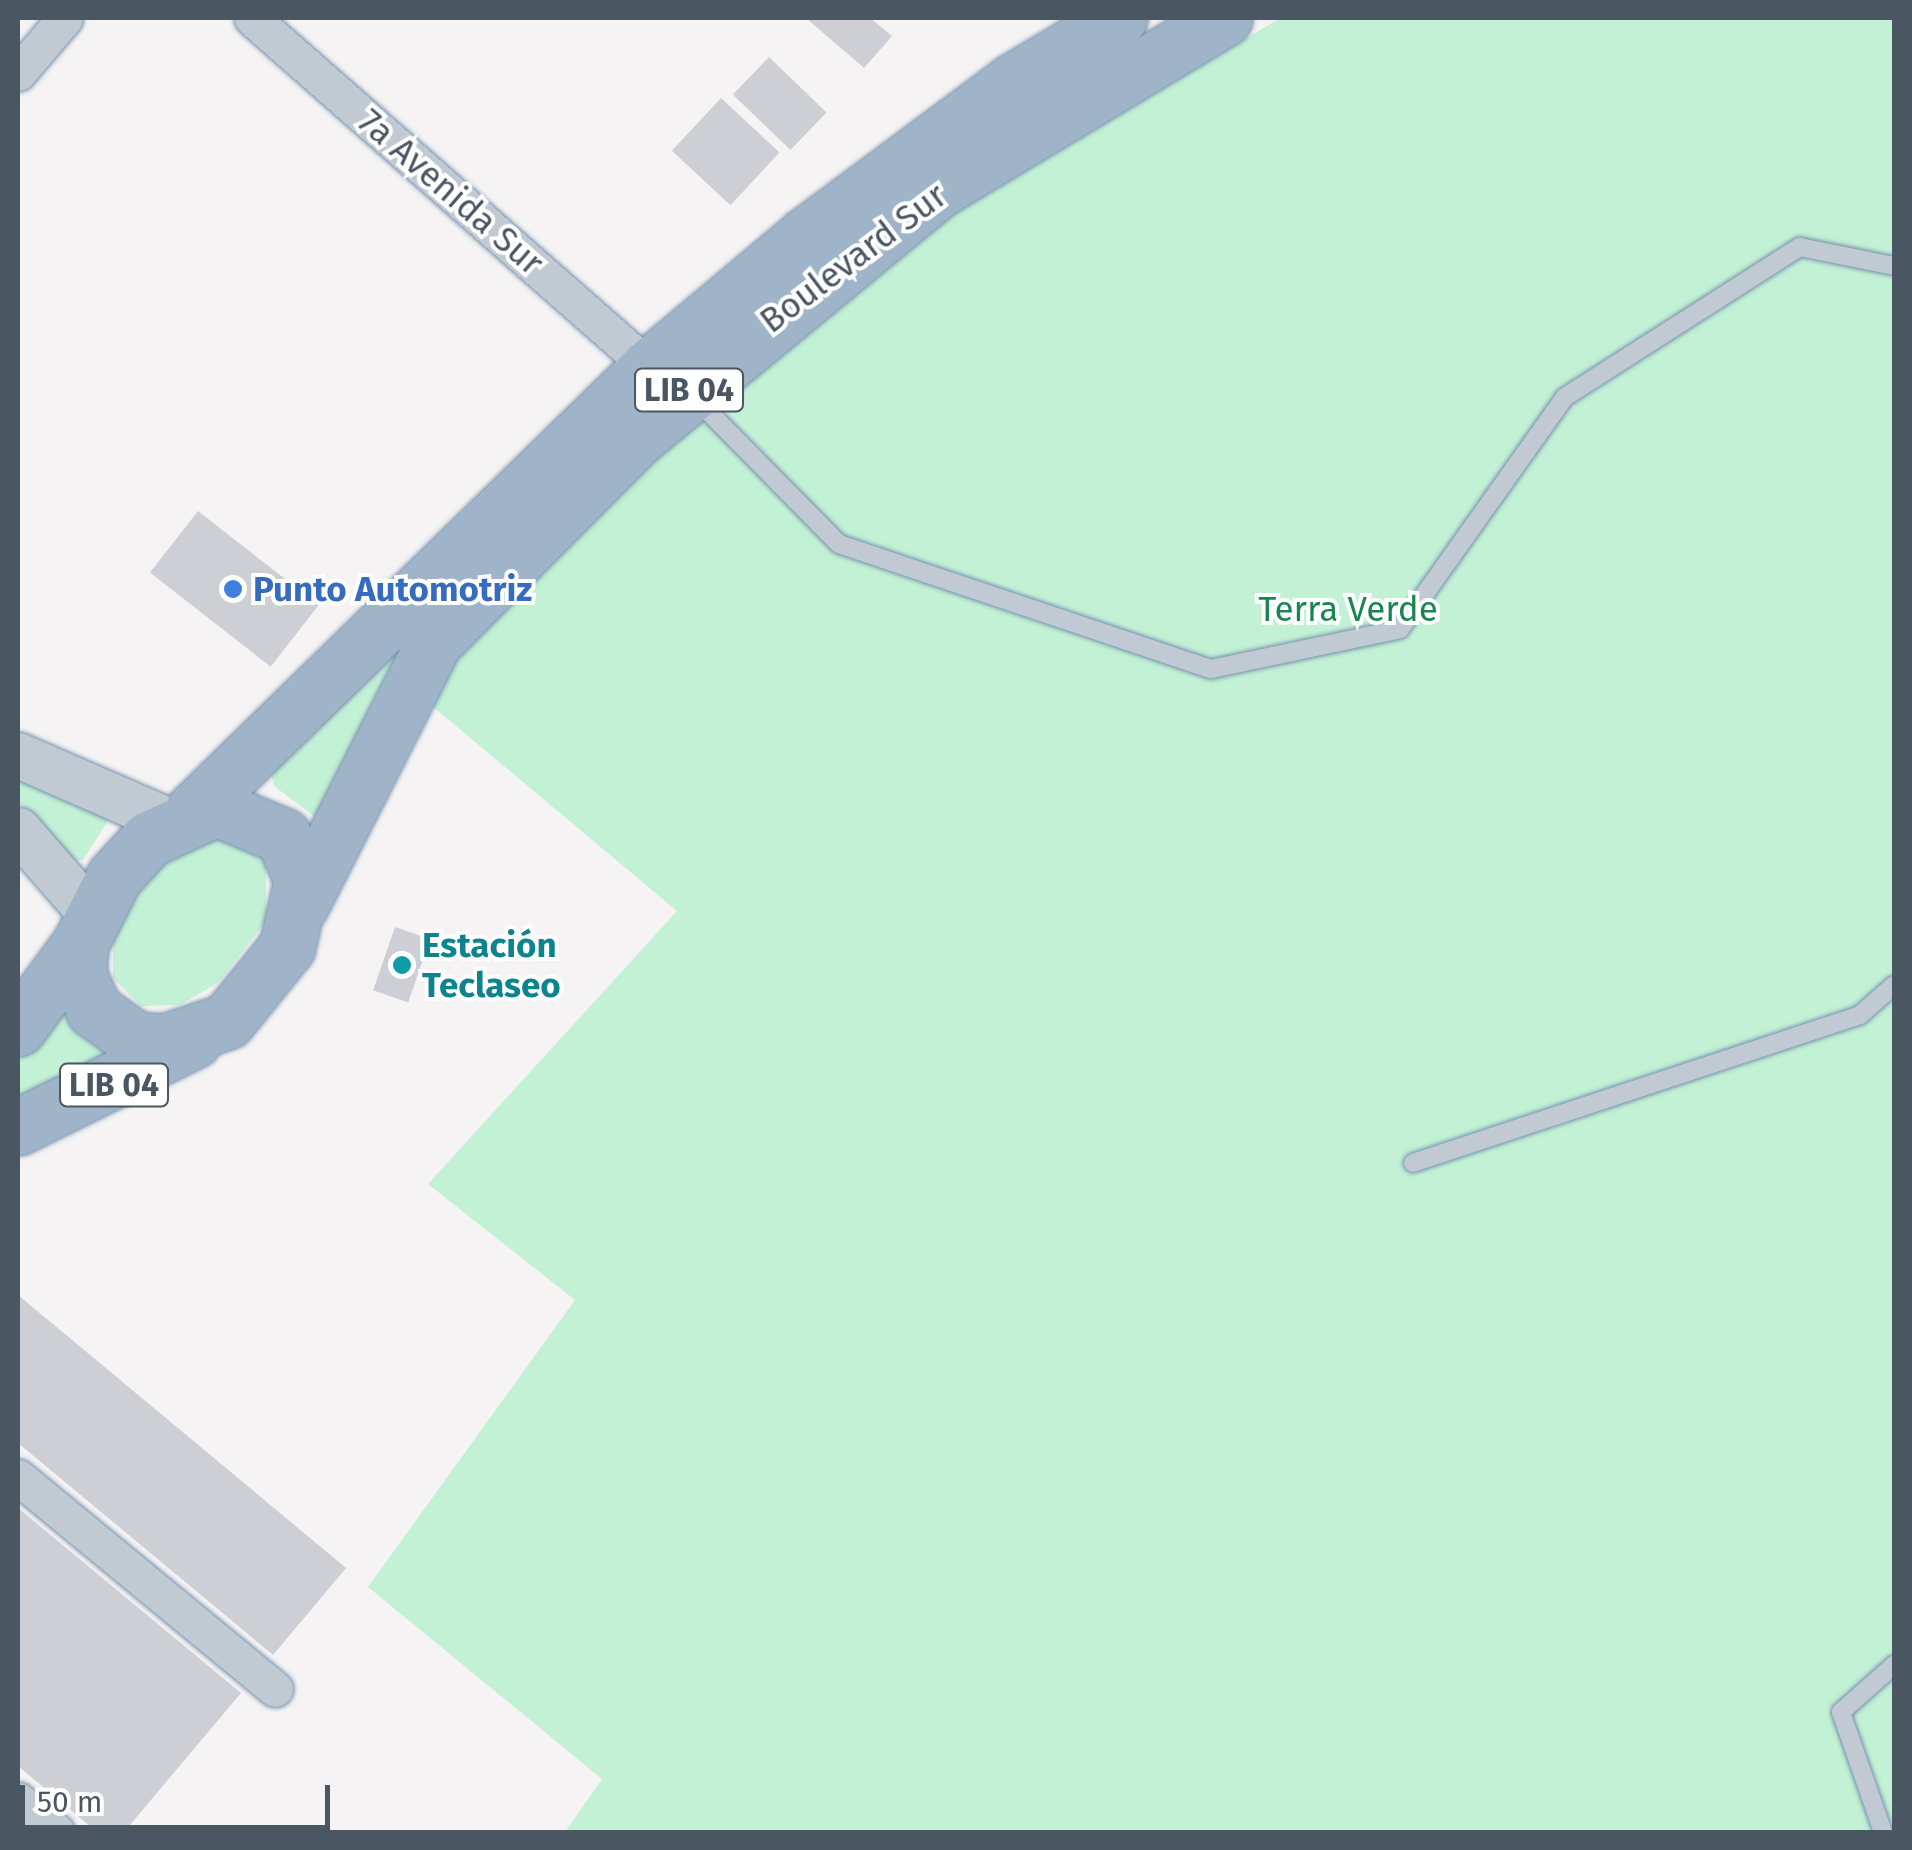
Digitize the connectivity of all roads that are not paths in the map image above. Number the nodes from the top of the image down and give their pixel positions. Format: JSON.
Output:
{"nodes":[{"id":1,"x":65,"y":18,"type":"edge"},
{"id":2,"x":252,"y":18,"type":"edge"},
{"id":3,"x":1066,"y":18,"type":"edge"},
{"id":4,"x":1119,"y":18,"type":"edge"},
{"id":5,"x":1224,"y":18,"type":"edge"},
{"id":6,"x":18,"y":73,"type":"edge"},
{"id":7,"x":1012,"y":82,"type":"junction"},
{"id":8,"x":1894,"y":266,"type":"edge"},
{"id":9,"x":669,"y":379,"type":"junction"},
{"id":10,"x":18,"y":755,"type":"edge"},
{"id":11,"x":182,"y":817,"type":"junction"},
{"id":12,"x":18,"y":830,"type":"edge"},
{"id":13,"x":302,"y":904,"type":"junction"},
{"id":14,"x":86,"y":930,"type":"junction"},
{"id":15,"x":1894,"y":985,"type":"edge"},
{"id":16,"x":18,"y":1028,"type":"edge"},
{"id":17,"x":206,"y":1033,"type":"junction"},
{"id":18,"x":18,"y":1127,"type":"edge"},
{"id":19,"x":1412,"y":1163,"type":"dead end"},
{"id":20,"x":18,"y":1477,"type":"edge"},
{"id":21,"x":1894,"y":1665,"type":"edge"},
{"id":22,"x":275,"y":1689,"type":"dead end"},
{"id":23,"x":18,"y":1800,"type":"edge"},
{"id":24,"x":57,"y":1832,"type":"edge"},
{"id":25,"x":1883,"y":1832,"type":"edge"}],
"edges":[{"from":1,"to":6,"type":"street"},
{"from":2,"to":9,"type":"street","name":"7a Avenida Sur"},
{"from":3,"to":7,"type":"street"},
{"from":4,"to":7,"type":"highway","name":"Boulevard Sur","number":"LIB 04"},
{"from":5,"to":9,"type":"highway","name":"Boulevard Sur","number":"LIB 04"},
{"from":7,"to":9,"type":"highway","name":"Boulevard Sur","number":"LIB 04"},
{"from":8,"to":9,"type":"lane"},
{"from":9,"to":11,"type":"highway","name":"Boulevard Sur","number":"LIB 04"},
{"from":9,"to":13,"type":"highway","name":"Boulevard Sur","number":"LIB 04"},
{"from":10,"to":11,"type":"street"},
{"from":11,"to":13,"type":"highway"},
{"from":11,"to":14,"type":"highway","number":"LIB 04"},
{"from":12,"to":14,"type":"street"},
{"from":13,"to":17,"type":"highway","number":"LIB 04"},
{"from":14,"to":16,"type":"highway","number":"LIB 04"},
{"from":14,"to":17,"type":"highway","number":"LIB 04"},
{"from":15,"to":19,"type":"lane"},
{"from":17,"to":18,"type":"highway","number":"LIB 04"},
{"from":20,"to":22,"type":"street"},
{"from":21,"to":25,"type":"lane"},
{"from":23,"to":24,"type":"street"}]}
